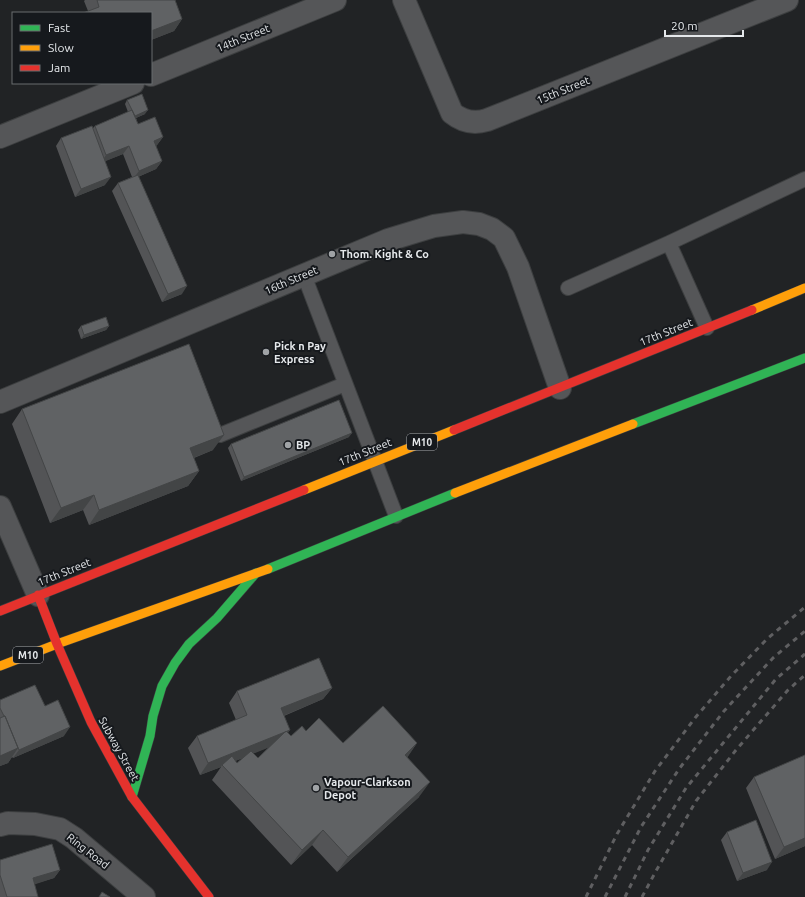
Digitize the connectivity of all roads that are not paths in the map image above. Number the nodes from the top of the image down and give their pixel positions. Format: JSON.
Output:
{"nodes":[{"id":1,"x":335,"y":0,"type":"edge"},
{"id":2,"x":404,"y":0,"type":"edge"},
{"id":3,"x":787,"y":0,"type":"edge"},
{"id":4,"x":152,"y":75,"type":"edge"},
{"id":5,"x":131,"y":84,"type":"edge"},
{"id":6,"x":0,"y":137,"type":"edge"},
{"id":7,"x":805,"y":179,"type":"edge"},
{"id":8,"x":669,"y":243,"type":"junction"},
{"id":9,"x":304,"y":275,"type":"junction"},
{"id":10,"x":568,"y":288,"type":"dead end"},
{"id":11,"x":805,"y":288,"type":"edge"},
{"id":12,"x":707,"y":328,"type":"junction"},
{"id":13,"x":805,"y":358,"type":"edge"},
{"id":14,"x":346,"y":384,"type":"junction"},
{"id":15,"x":560,"y":388,"type":"junction"},
{"id":16,"x":0,"y":402,"type":"edge"},
{"id":17,"x":220,"y":434,"type":"edge"},
{"id":18,"x":375,"y":461,"type":"junction"},
{"id":19,"x":0,"y":507,"type":"edge"},
{"id":20,"x":396,"y":516,"type":"junction"},
{"id":21,"x":257,"y":573,"type":"junction"},
{"id":22,"x":38,"y":595,"type":"junction"},
{"id":23,"x":0,"y":611,"type":"edge"},
{"id":24,"x":57,"y":644,"type":"junction"},
{"id":25,"x":0,"y":666,"type":"edge"},
{"id":26,"x":132,"y":797,"type":"junction"},
{"id":27,"x":0,"y":825,"type":"edge"},
{"id":28,"x":144,"y":897,"type":"edge"},
{"id":29,"x":209,"y":897,"type":"edge"}],
"edges":[{"from":1,"to":4,"type":"street","name":"14th Street"},
{"from":2,"to":3,"type":"street","name":"15th Street"},
{"from":5,"to":6,"type":"street"},
{"from":7,"to":8,"type":"lane"},
{"from":8,"to":10,"type":"lane"},
{"from":8,"to":12,"type":"lane"},
{"from":9,"to":14,"type":"lane"},
{"from":9,"to":15,"type":"street","name":"16th Street"},
{"from":9,"to":16,"type":"street","name":"16th Street"},
{"from":11,"to":12,"type":"main road","name":"17th Street","number":"M10"},
{"from":12,"to":15,"type":"main road","name":"17th Street","number":"M10"},
{"from":13,"to":20,"type":"main road","number":"M10"},
{"from":14,"to":17,"type":"lane"},
{"from":14,"to":18,"type":"lane"},
{"from":15,"to":18,"type":"main road","name":"17th Street","number":"M10"},
{"from":18,"to":20,"type":"lane"},
{"from":18,"to":22,"type":"main road","name":"17th Street","number":"M10"},
{"from":19,"to":22,"type":"street"},
{"from":20,"to":21,"type":"main road","number":"M10"},
{"from":21,"to":24,"type":"main road","number":"M10"},
{"from":21,"to":26,"type":"main road"},
{"from":22,"to":23,"type":"main road","name":"17th Street","number":"M10"},
{"from":22,"to":24,"type":"main road","name":"Subway Street"},
{"from":24,"to":25,"type":"main road","number":"M10"},
{"from":24,"to":26,"type":"main road","name":"Subway Street"},
{"from":26,"to":29,"type":"main road","name":"Subway Street"},
{"from":27,"to":28,"type":"street","name":"Ring Road"}]}
